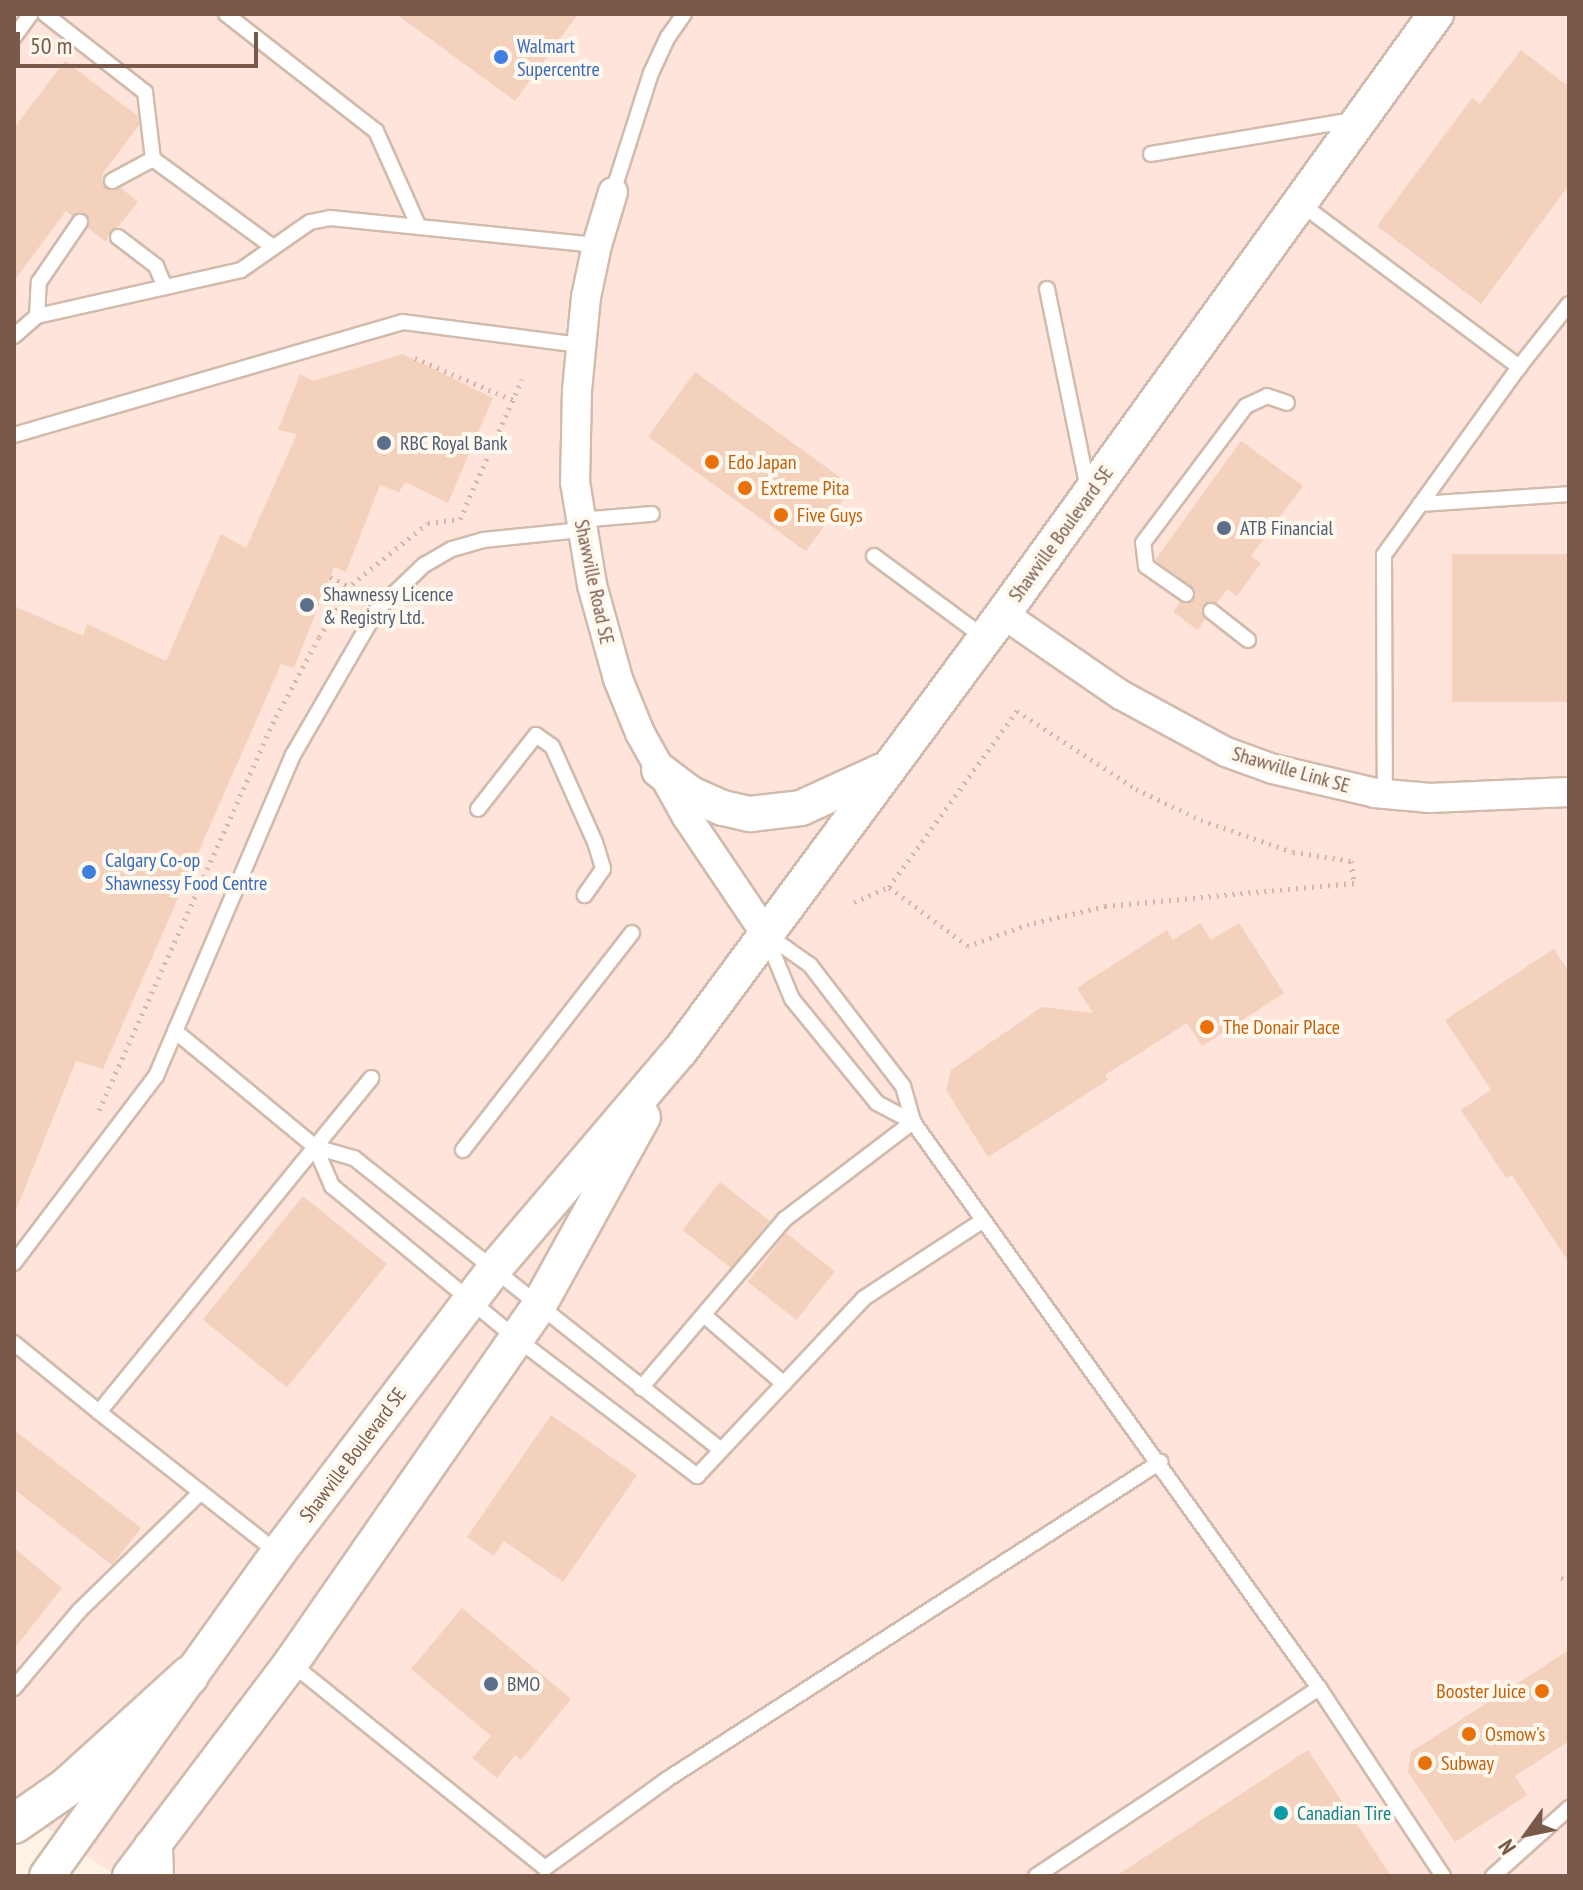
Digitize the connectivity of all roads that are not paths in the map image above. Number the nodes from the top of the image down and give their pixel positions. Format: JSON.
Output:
{"nodes":[{"id":1,"x":31,"y":14,"type":"edge"},
{"id":2,"x":45,"y":14,"type":"edge"},
{"id":3,"x":226,"y":14,"type":"edge"},
{"id":4,"x":684,"y":14,"type":"edge"},
{"id":5,"x":1436,"y":14,"type":"edge"},
{"id":6,"x":14,"y":37,"type":"edge"},
{"id":7,"x":1361,"y":119,"type":"junction"},
{"id":8,"x":1151,"y":154,"type":"dead end"},
{"id":9,"x":153,"y":159,"type":"junction"},
{"id":10,"x":112,"y":181,"type":"dead end"},
{"id":11,"x":613,"y":192,"type":"joint"},
{"id":12,"x":1300,"y":203,"type":"junction"},
{"id":13,"x":80,"y":222,"type":"dead end"},
{"id":14,"x":419,"y":227,"type":"junction"},
{"id":15,"x":118,"y":237,"type":"dead end"},
{"id":16,"x":597,"y":245,"type":"junction"},
{"id":17,"x":273,"y":247,"type":"junction"},
{"id":18,"x":165,"y":287,"type":"junction"},
{"id":19,"x":1047,"y":289,"type":"dead end"},
{"id":20,"x":1569,"y":304,"type":"edge"},
{"id":21,"x":37,"y":316,"type":"junction"},
{"id":22,"x":14,"y":336,"type":"edge"},
{"id":23,"x":581,"y":345,"type":"junction"},
{"id":24,"x":1519,"y":367,"type":"junction"},
{"id":25,"x":1287,"y":403,"type":"dead end"},
{"id":26,"x":14,"y":435,"type":"edge"},
{"id":27,"x":1569,"y":494,"type":"edge"},
{"id":28,"x":1089,"y":495,"type":"junction"},
{"id":29,"x":1420,"y":504,"type":"junction"},
{"id":30,"x":652,"y":514,"type":"dead end"},
{"id":31,"x":581,"y":525,"type":"junction"},
{"id":32,"x":874,"y":556,"type":"dead end"},
{"id":33,"x":1186,"y":594,"type":"dead end"},
{"id":34,"x":1211,"y":611,"type":"dead end"},
{"id":35,"x":994,"y":626,"type":"junction"},
{"id":36,"x":1248,"y":640,"type":"dead end"},
{"id":37,"x":889,"y":767,"type":"junction"},
{"id":38,"x":659,"y":770,"type":"junction"},
{"id":39,"x":1569,"y":792,"type":"edge"},
{"id":40,"x":1385,"y":793,"type":"junction"},
{"id":41,"x":478,"y":809,"type":"dead end"},
{"id":42,"x":585,"y":895,"type":"dead end"},
{"id":43,"x":632,"y":933,"type":"dead end"},
{"id":44,"x":766,"y":934,"type":"junction"},
{"id":45,"x":175,"y":1031,"type":"junction"},
{"id":46,"x":680,"y":1051,"type":"junction"},
{"id":47,"x":371,"y":1078,"type":"dead end"},
{"id":48,"x":913,"y":1122,"type":"junction"},
{"id":49,"x":315,"y":1147,"type":"junction"},
{"id":50,"x":463,"y":1150,"type":"dead end"},
{"id":51,"x":982,"y":1221,"type":"junction"},
{"id":52,"x":14,"y":1263,"type":"edge"},
{"id":53,"x":495,"y":1268,"type":"junction"},
{"id":54,"x":472,"y":1300,"type":"junction"},
{"id":55,"x":538,"y":1307,"type":"junction"},
{"id":56,"x":705,"y":1316,"type":"junction"},
{"id":57,"x":516,"y":1338,"type":"junction"},
{"id":58,"x":14,"y":1343,"type":"edge"},
{"id":59,"x":784,"y":1384,"type":"junction"},
{"id":60,"x":641,"y":1388,"type":"junction"},
{"id":61,"x":99,"y":1412,"type":"junction"},
{"id":62,"x":721,"y":1450,"type":"junction"},
{"id":63,"x":1160,"y":1462,"type":"junction"},
{"id":64,"x":201,"y":1492,"type":"junction"},
{"id":65,"x":278,"y":1553,"type":"junction"},
{"id":66,"x":291,"y":1663,"type":"junction"},
{"id":67,"x":189,"y":1676,"type":"junction"},
{"id":68,"x":14,"y":1688,"type":"edge"},
{"id":69,"x":1319,"y":1688,"type":"junction"},
{"id":70,"x":1569,"y":1808,"type":"edge"},
{"id":71,"x":14,"y":1824,"type":"edge"},
{"id":72,"x":145,"y":1867,"type":"edge"},
{"id":73,"x":545,"y":1873,"type":"edge"},
{"id":74,"x":47,"y":1876,"type":"edge"},
{"id":75,"x":1036,"y":1876,"type":"edge"},
{"id":76,"x":1443,"y":1876,"type":"edge"},
{"id":77,"x":1493,"y":1876,"type":"edge"}],
"edges":[{"from":1,"to":6,"type":"lane"},
{"from":2,"to":9,"type":"lane"},
{"from":3,"to":14,"type":"lane"},
{"from":4,"to":11,"type":"lane"},
{"from":5,"to":7,"type":"street","name":"Shawville Boulevard SE"},
{"from":7,"to":8,"type":"lane"},
{"from":7,"to":12,"type":"street","name":"Shawville Boulevard SE"},
{"from":9,"to":10,"type":"lane"},
{"from":9,"to":17,"type":"lane"},
{"from":11,"to":16,"type":"street","name":"Shawville Road SE"},
{"from":12,"to":24,"type":"lane"},
{"from":12,"to":28,"type":"street","name":"Shawville Boulevard SE"},
{"from":13,"to":21,"type":"lane"},
{"from":14,"to":16,"type":"lane"},
{"from":14,"to":17,"type":"lane"},
{"from":15,"to":18,"type":"lane"},
{"from":16,"to":23,"type":"street","name":"Shawville Road SE"},
{"from":17,"to":18,"type":"lane"},
{"from":18,"to":21,"type":"lane"},
{"from":19,"to":28,"type":"lane"},
{"from":20,"to":24,"type":"lane"},
{"from":21,"to":22,"type":"lane"},
{"from":23,"to":26,"type":"lane"},
{"from":23,"to":31,"type":"street","name":"Shawville Road SE"},
{"from":24,"to":29,"type":"lane"},
{"from":25,"to":33,"type":"lane"},
{"from":27,"to":29,"type":"lane"},
{"from":28,"to":35,"type":"street","name":"Shawville Boulevard SE"},
{"from":29,"to":40,"type":"lane"},
{"from":30,"to":31,"type":"lane"},
{"from":31,"to":38,"type":"street","name":"Shawville Road SE"},
{"from":31,"to":45,"type":"lane"},
{"from":32,"to":35,"type":"lane"},
{"from":34,"to":36,"type":"lane"},
{"from":35,"to":37,"type":"street","name":"Shawville Boulevard SE"},
{"from":35,"to":40,"type":"street","name":"Shawville Link SE"},
{"from":37,"to":38,"type":"street"},
{"from":37,"to":44,"type":"street","name":"Shawville Boulevard SE"},
{"from":38,"to":44,"type":"street","name":"Shawville Road SE"},
{"from":39,"to":40,"type":"street","name":"Shawville Link SE"},
{"from":41,"to":42,"type":"lane"},
{"from":43,"to":50,"type":"lane"},
{"from":44,"to":46,"type":"street","name":"Shawville Boulevard SE"},
{"from":44,"to":48,"type":"lane"},
{"from":44,"to":48,"type":"lane"},
{"from":45,"to":49,"type":"lane"},
{"from":45,"to":52,"type":"lane"},
{"from":46,"to":53,"type":"street","name":"Shawville Boulevard SE"},
{"from":46,"to":55,"type":"street","name":"Shawville Boulevard SE"},
{"from":47,"to":49,"type":"lane"},
{"from":48,"to":51,"type":"lane"},
{"from":48,"to":56,"type":"lane"},
{"from":49,"to":53,"type":"lane"},
{"from":49,"to":54,"type":"lane"},
{"from":49,"to":61,"type":"lane"},
{"from":51,"to":59,"type":"lane"},
{"from":51,"to":63,"type":"lane"},
{"from":53,"to":54,"type":"street","name":"Shawville Boulevard SE"},
{"from":53,"to":55,"type":"lane"},
{"from":54,"to":57,"type":"lane"},
{"from":54,"to":65,"type":"street","name":"Shawville Boulevard SE"},
{"from":55,"to":57,"type":"street","name":"Shawville Boulevard SE"},
{"from":55,"to":60,"type":"lane"},
{"from":56,"to":59,"type":"lane"},
{"from":56,"to":60,"type":"lane"},
{"from":57,"to":62,"type":"lane"},
{"from":57,"to":66,"type":"street","name":"Shawville Boulevard SE"},
{"from":58,"to":61,"type":"lane"},
{"from":59,"to":62,"type":"lane"},
{"from":60,"to":62,"type":"lane"},
{"from":61,"to":64,"type":"lane"},
{"from":63,"to":69,"type":"lane"},
{"from":63,"to":73,"type":"lane"},
{"from":64,"to":65,"type":"lane"},
{"from":64,"to":68,"type":"lane"},
{"from":65,"to":67,"type":"street","name":"Shawville Boulevard SE"},
{"from":66,"to":72,"type":"street","name":"Shawville Boulevard SE"},
{"from":66,"to":73,"type":"lane"},
{"from":67,"to":71,"type":"main road"},
{"from":67,"to":74,"type":"street","name":"Shawville Boulevard SE"},
{"from":69,"to":75,"type":"lane"},
{"from":69,"to":76,"type":"lane"},
{"from":70,"to":77,"type":"lane"}]}
